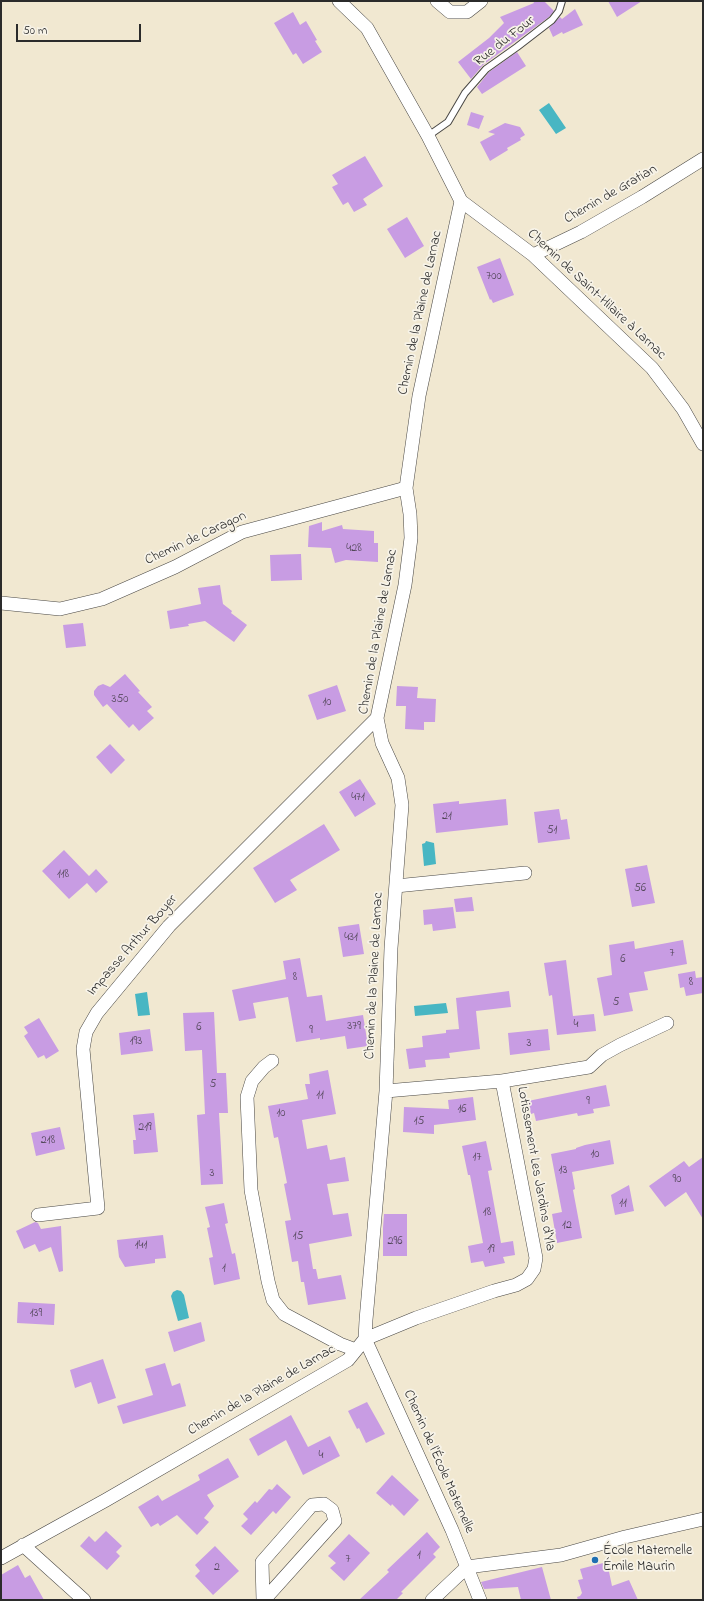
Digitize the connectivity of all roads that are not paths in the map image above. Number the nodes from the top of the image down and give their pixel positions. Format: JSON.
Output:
{"nodes":[{"id":1,"x":339,"y":1,"type":"edge"},
{"id":2,"x":437,"y":1,"type":"edge"},
{"id":3,"x":481,"y":1,"type":"edge"},
{"id":4,"x":562,"y":1,"type":"edge"},
{"id":5,"x":428,"y":136,"type":"junction"},
{"id":6,"x":703,"y":159,"type":"edge"},
{"id":7,"x":461,"y":201,"type":"junction"},
{"id":8,"x":533,"y":255,"type":"junction"},
{"id":9,"x":703,"y":444,"type":"edge"},
{"id":10,"x":406,"y":488,"type":"junction"},
{"id":11,"x":1,"y":603,"type":"edge"},
{"id":12,"x":378,"y":718,"type":"junction"},
{"id":13,"x":525,"y":873,"type":"dead end"},
{"id":14,"x":396,"y":886,"type":"junction"},
{"id":15,"x":667,"y":1023,"type":"dead end"},
{"id":16,"x":272,"y":1061,"type":"dead end"},
{"id":17,"x":502,"y":1081,"type":"junction"},
{"id":18,"x":386,"y":1091,"type":"junction"},
{"id":19,"x":38,"y":1215,"type":"dead end"},
{"id":20,"x":365,"y":1339,"type":"junction"},
{"id":21,"x":356,"y":1350,"type":"junction"},
{"id":22,"x":703,"y":1519,"type":"edge"},
{"id":23,"x":23,"y":1545,"type":"junction"},
{"id":24,"x":1,"y":1558,"type":"edge"},
{"id":25,"x":467,"y":1567,"type":"junction"},
{"id":26,"x":84,"y":1600,"type":"edge"},
{"id":27,"x":264,"y":1600,"type":"edge"},
{"id":28,"x":432,"y":1600,"type":"edge"},
{"id":29,"x":480,"y":1600,"type":"edge"}],
"edges":[{"from":1,"to":5,"type":"street","name":"Chemin de Saint-Hilaire à Larnac"},
{"from":2,"to":3,"type":"street"},
{"from":4,"to":5,"type":"lane","name":"Rue du Four"},
{"from":5,"to":7,"type":"street","name":"Chemin de Saint-Hilaire à Larnac"},
{"from":6,"to":8,"type":"street","name":"Chemin de Gratian"},
{"from":7,"to":8,"type":"street","name":"Chemin de Saint-Hilaire à Larnac"},
{"from":7,"to":10,"type":"street","name":"Chemin de la Plaine de Larnac"},
{"from":8,"to":9,"type":"street","name":"Chemin de Saint-Hilaire à Larnac"},
{"from":10,"to":11,"type":"street","name":"Chemin de Caragon"},
{"from":10,"to":12,"type":"street","name":"Chemin de la Plaine de Larnac"},
{"from":12,"to":14,"type":"street","name":"Chemin de la Plaine de Larnac"},
{"from":12,"to":19,"type":"street","name":"Impasse Arthur Boyer"},
{"from":13,"to":14,"type":"street"},
{"from":14,"to":18,"type":"street","name":"Chemin de la Plaine de Larnac"},
{"from":15,"to":17,"type":"street","name":"Lotissement Les Jardins d'Yla"},
{"from":16,"to":21,"type":"street"},
{"from":17,"to":18,"type":"street","name":"Lotissement Les Jardins d'Yla"},
{"from":17,"to":20,"type":"street","name":"Lotissement Les Jardins d'Yla"},
{"from":18,"to":20,"type":"street","name":"Chemin de la Plaine de Larnac"},
{"from":20,"to":21,"type":"street","name":"Chemin de la Plaine de Larnac"},
{"from":20,"to":25,"type":"street","name":"Chemin de l'École Maternelle"},
{"from":21,"to":23,"type":"street","name":"Chemin de la Plaine de Larnac"},
{"from":22,"to":25,"type":"street"},
{"from":23,"to":24,"type":"street","name":"Chemin de la Plaine de Larnac"},
{"from":23,"to":26,"type":"street"},
{"from":25,"to":28,"type":"street"},
{"from":25,"to":29,"type":"street","name":"Chemin de l'École Maternelle"},
{"from":27,"to":27,"type":"street"}]}
